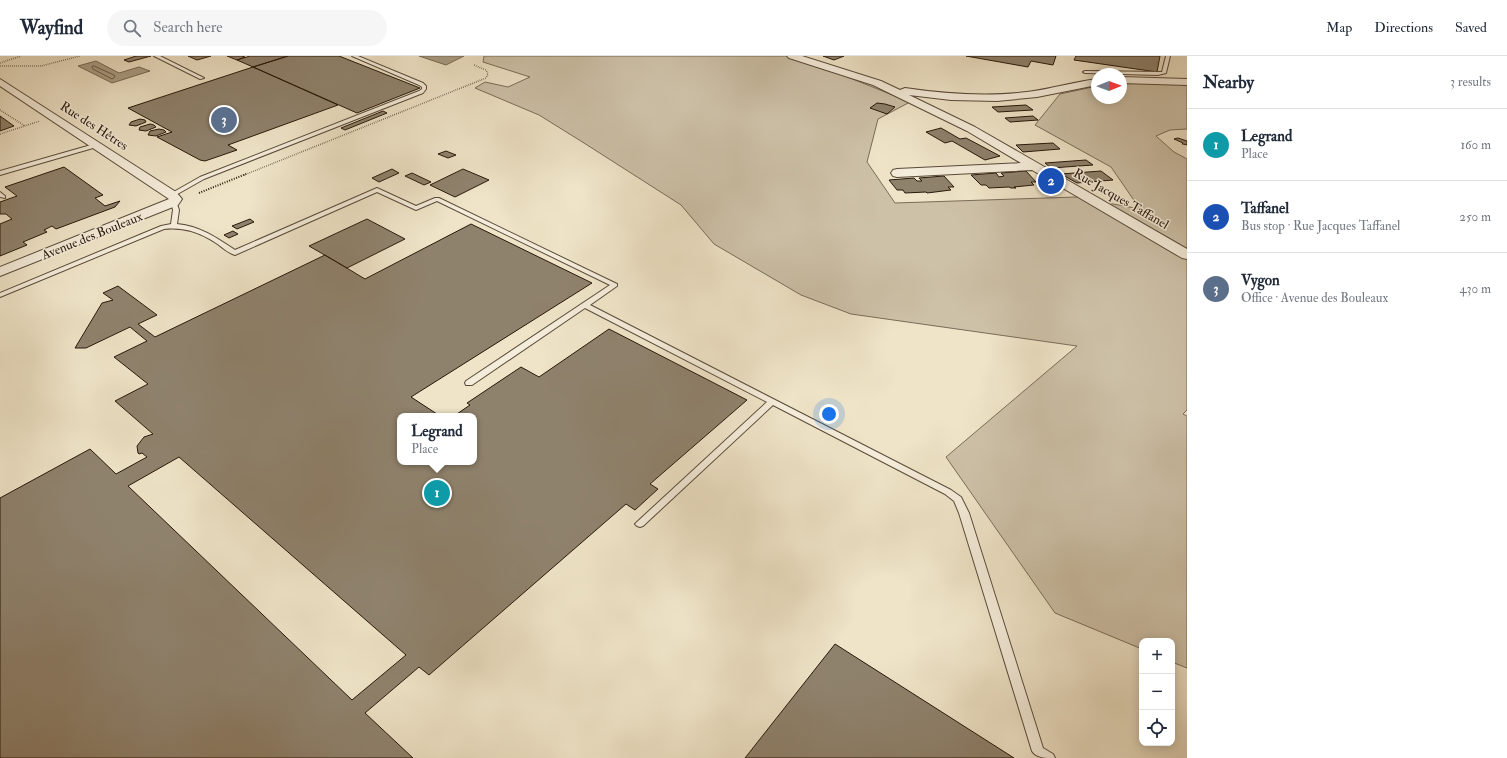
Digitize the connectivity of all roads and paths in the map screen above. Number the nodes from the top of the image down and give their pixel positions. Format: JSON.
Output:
{"nodes":[{"id":1,"x":22,"y":56,"type":"edge"},
{"id":2,"x":80,"y":56,"type":"edge"},
{"id":3,"x":156,"y":56,"type":"edge"},
{"id":4,"x":354,"y":56,"type":"edge"},
{"id":5,"x":792,"y":56,"type":"edge"},
{"id":6,"x":1168,"y":56,"type":"edge"},
{"id":7,"x":0,"y":63,"type":"edge"},
{"id":8,"x":474,"y":65,"type":"dead end"},
{"id":9,"x":0,"y":66,"type":"edge"},
{"id":10,"x":1085,"y":72,"type":"dead end"},
{"id":11,"x":202,"y":78,"type":"dead end"},
{"id":12,"x":1127,"y":80,"type":"edge"},
{"id":13,"x":0,"y":82,"type":"edge"},
{"id":14,"x":1187,"y":82,"type":"edge"},
{"id":15,"x":1091,"y":83,"type":"edge"},
{"id":16,"x":889,"y":89,"type":"junction"},
{"id":17,"x":950,"y":97,"type":"junction"},
{"id":18,"x":0,"y":110,"type":"edge"},
{"id":19,"x":935,"y":111,"type":"junction"},
{"id":20,"x":54,"y":117,"type":"junction"},
{"id":21,"x":25,"y":126,"type":"junction"},
{"id":22,"x":0,"y":134,"type":"edge"},
{"id":23,"x":98,"y":145,"type":"junction"},
{"id":24,"x":1036,"y":166,"type":"junction"},
{"id":25,"x":0,"y":173,"type":"edge"},
{"id":26,"x":897,"y":173,"type":"dead end"},
{"id":27,"x":173,"y":198,"type":"junction"},
{"id":28,"x":174,"y":226,"type":"junction"},
{"id":29,"x":1187,"y":255,"type":"edge"},
{"id":30,"x":0,"y":272,"type":"edge"},
{"id":31,"x":0,"y":295,"type":"edge"},
{"id":32,"x":584,"y":305,"type":"junction"},
{"id":33,"x":469,"y":383,"type":"dead end"},
{"id":34,"x":772,"y":402,"type":"junction"},
{"id":35,"x":640,"y":524,"type":"dead end"},
{"id":36,"x":1049,"y":758,"type":"edge"}],
"edges":[{"from":1,"to":7,"type":"path"},
{"from":2,"to":9,"type":"path"},
{"from":3,"to":11,"type":"lane"},
{"from":4,"to":27,"type":"lane"},
{"from":5,"to":16,"type":"street"},
{"from":6,"to":10,"type":"lane"},
{"from":8,"to":27,"type":"path"},
{"from":12,"to":14,"type":"street"},
{"from":13,"to":20,"type":"street","name":"Rue des Hêtres"},
{"from":15,"to":17,"type":"street"},
{"from":16,"to":17,"type":"street"},
{"from":16,"to":19,"type":"street","name":"Rue Jacques Taffanel"},
{"from":17,"to":19,"type":"street"},
{"from":18,"to":21,"type":"path"},
{"from":19,"to":24,"type":"street","name":"Rue Jacques Taffanel"},
{"from":20,"to":21,"type":"path"},
{"from":20,"to":23,"type":"street","name":"Rue des Hêtres"},
{"from":21,"to":22,"type":"path"},
{"from":23,"to":25,"type":"lane"},
{"from":23,"to":27,"type":"street","name":"Rue des Hêtres"},
{"from":24,"to":26,"type":"street"},
{"from":24,"to":29,"type":"street","name":"Rue Jacques Taffanel"},
{"from":27,"to":28,"type":"lane"},
{"from":27,"to":30,"type":"street","name":"Avenue des Bouleaux"},
{"from":28,"to":31,"type":"lane"},
{"from":28,"to":32,"type":"lane"},
{"from":32,"to":33,"type":"lane"},
{"from":32,"to":34,"type":"lane"},
{"from":34,"to":35,"type":"lane"},
{"from":34,"to":36,"type":"lane"}]}
